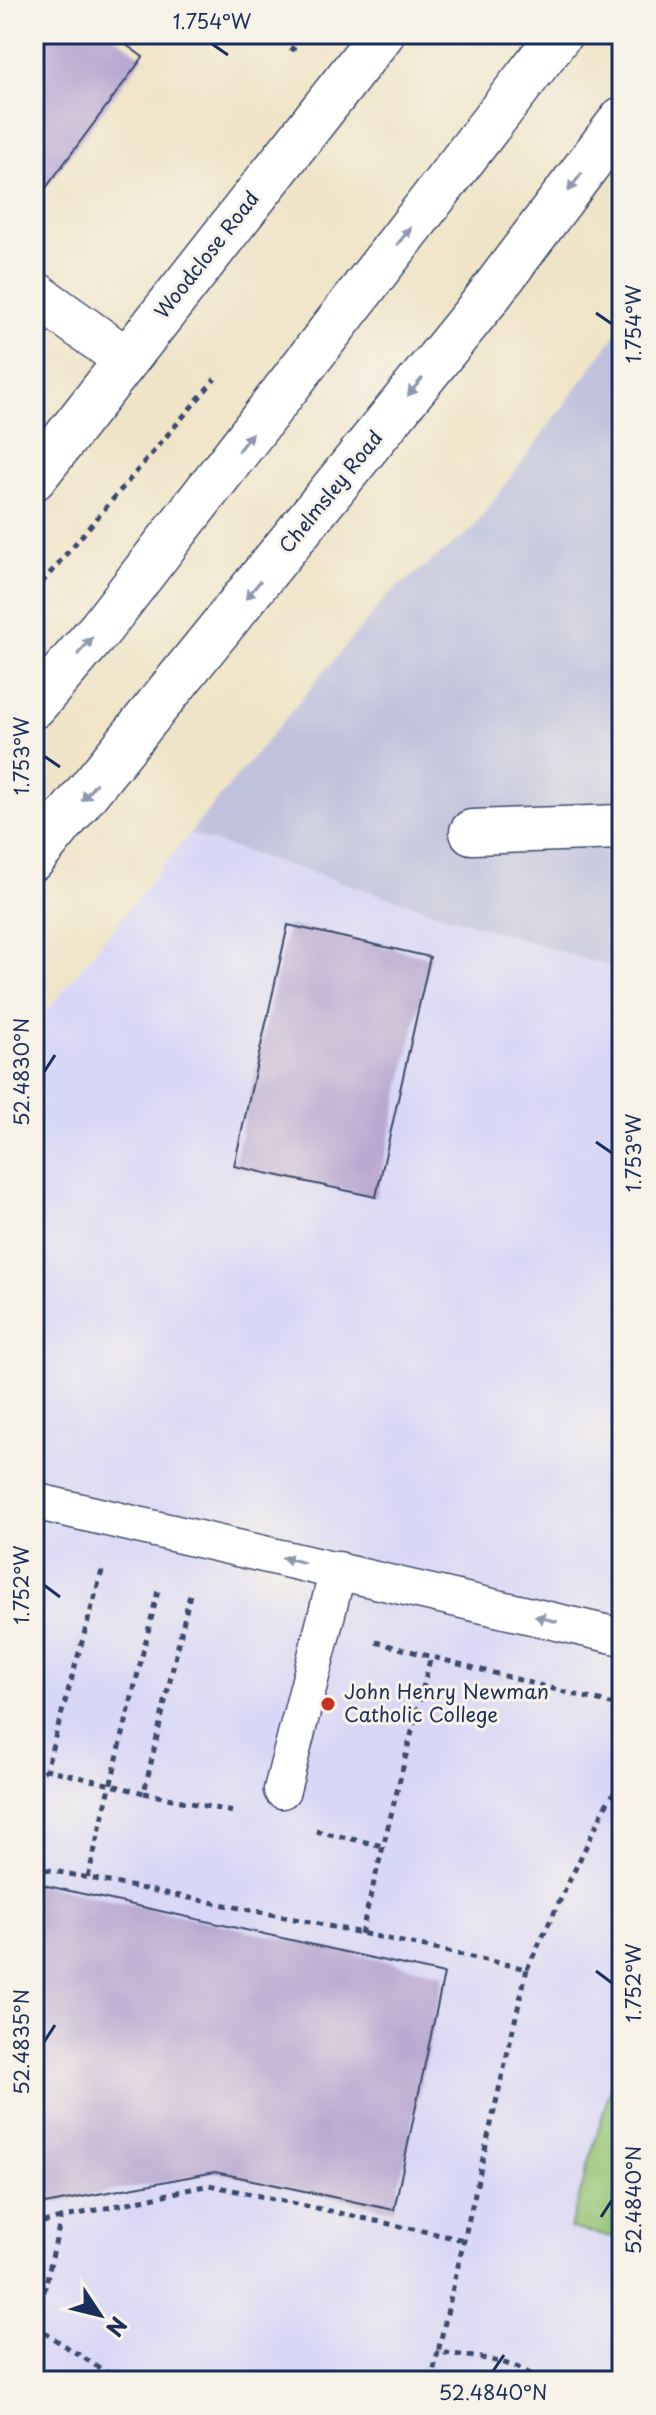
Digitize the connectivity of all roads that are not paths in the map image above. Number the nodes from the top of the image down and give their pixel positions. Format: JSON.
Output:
{"nodes":[{"id":1,"x":382,"y":34,"type":"edge"},
{"id":2,"x":560,"y":34,"type":"edge"},
{"id":3,"x":622,"y":119,"type":"edge"},
{"id":4,"x":34,"y":293,"type":"edge"},
{"id":5,"x":126,"y":359,"type":"junction"},
{"id":6,"x":34,"y":478,"type":"edge"},
{"id":7,"x":34,"y":706,"type":"edge"},
{"id":8,"x":622,"y":827,"type":"edge"},
{"id":9,"x":472,"y":832,"type":"dead end"},
{"id":10,"x":34,"y":858,"type":"edge"},
{"id":11,"x":34,"y":1501,"type":"edge"},
{"id":12,"x":338,"y":1570,"type":"junction"},
{"id":13,"x":622,"y":1637,"type":"edge"},
{"id":14,"x":282,"y":1790,"type":"dead end"}],
"edges":[{"from":1,"to":5,"type":"street","name":"Woodclose Road"},
{"from":7,"to":2,"type":"street","one_way":true},
{"from":3,"to":10,"type":"street","name":"Chelmsley Road","one_way":true},
{"from":4,"to":5,"type":"street"},
{"from":5,"to":6,"type":"street","name":"Woodclose Road"},
{"from":8,"to":9,"type":"street"},
{"from":12,"to":11,"type":"lane","one_way":true},
{"from":13,"to":12,"type":"lane","one_way":true},
{"from":12,"to":14,"type":"lane"}]}
